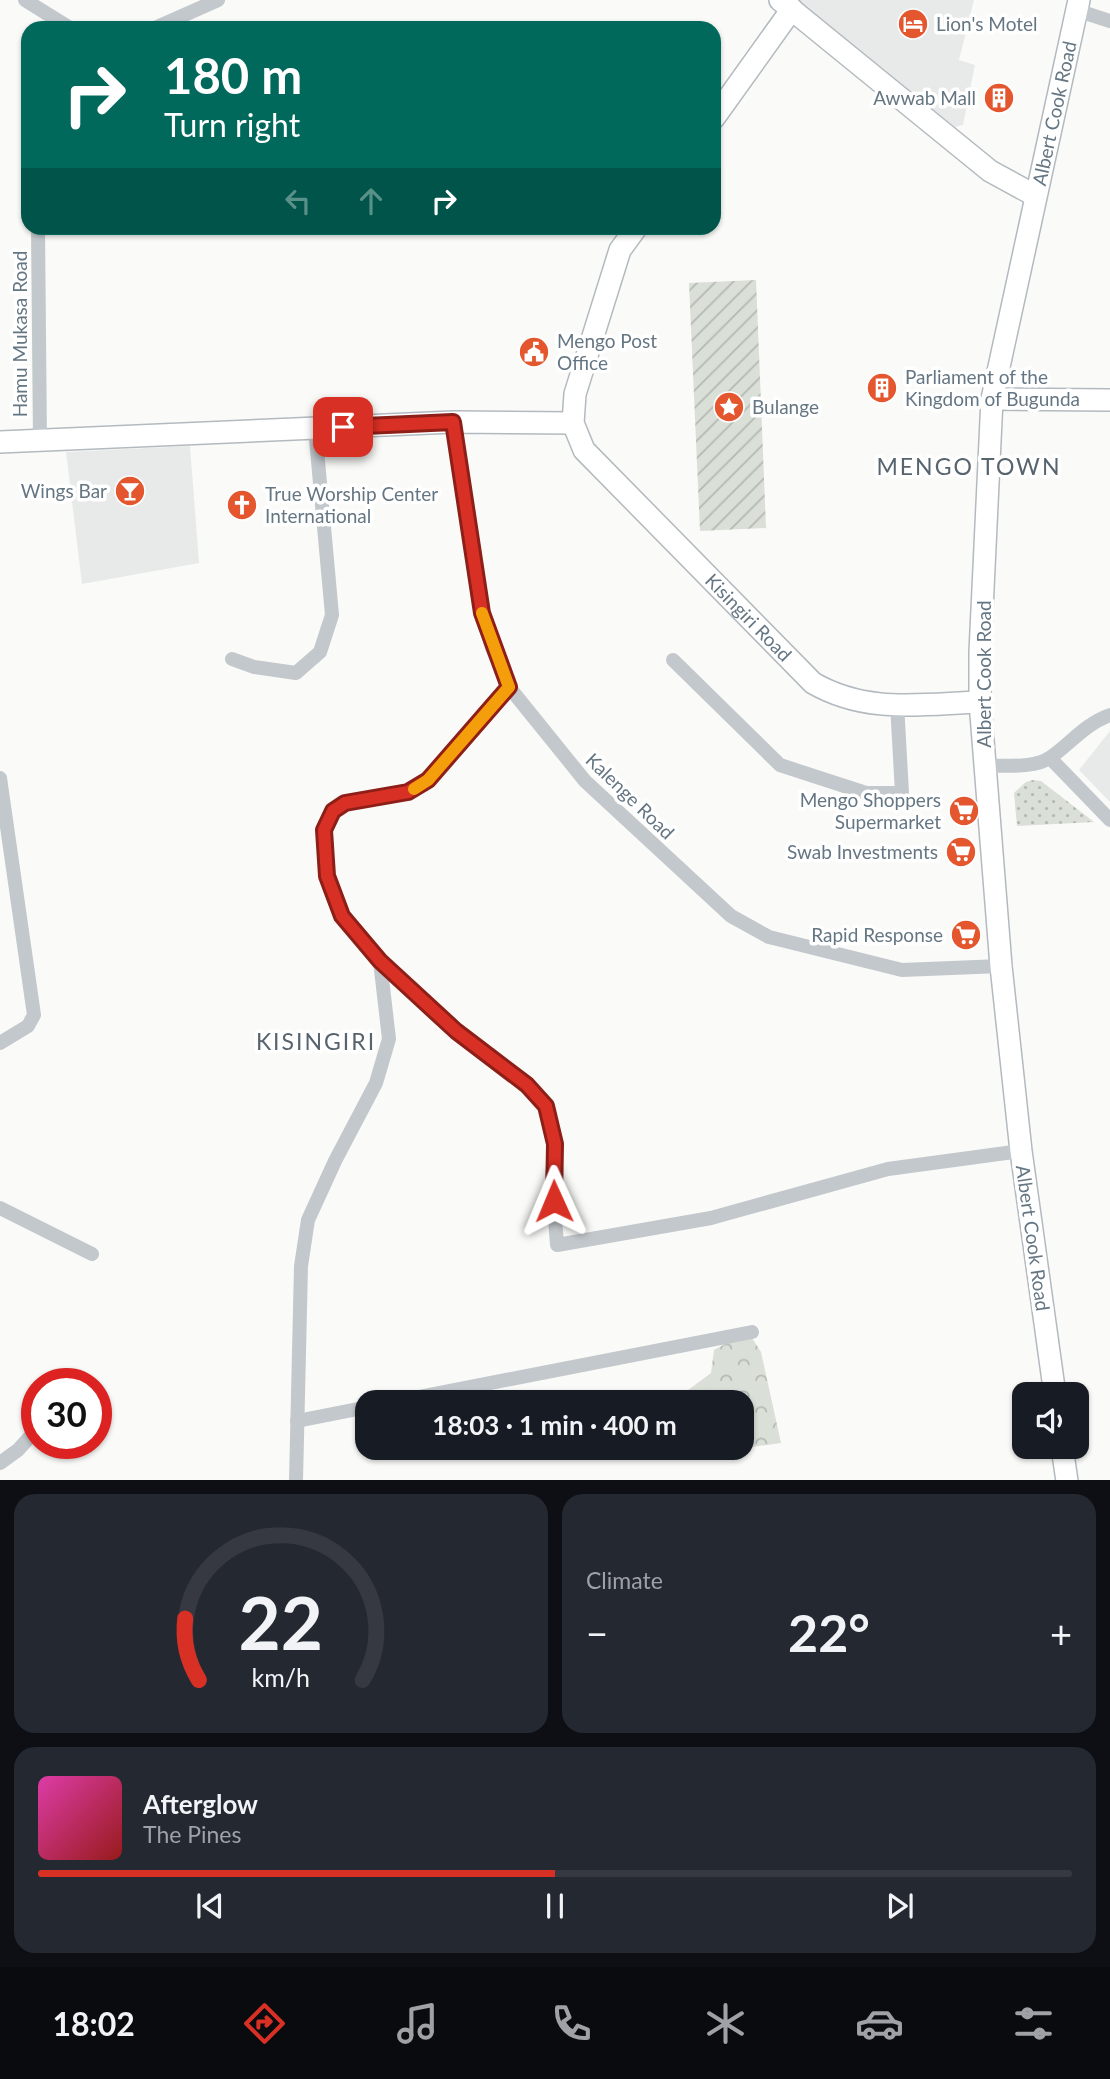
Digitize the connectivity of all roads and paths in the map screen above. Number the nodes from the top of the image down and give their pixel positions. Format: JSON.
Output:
{"nodes":[{"id":1,"x":25,"y":0,"type":"edge"},
{"id":2,"x":218,"y":0,"type":"edge"},
{"id":3,"x":786,"y":4,"type":"edge"},
{"id":4,"x":1078,"y":5,"type":"edge"},
{"id":5,"x":59,"y":21,"type":"edge"},
{"id":6,"x":171,"y":21,"type":"edge"},
{"id":7,"x":1110,"y":21,"type":"edge"},
{"id":8,"x":721,"y":107,"type":"edge"},
{"id":9,"x":1034,"y":195,"type":"junction"},
{"id":10,"x":38,"y":235,"type":"edge"},
{"id":11,"x":631,"y":235,"type":"edge"},
{"id":12,"x":992,"y":399,"type":"junction"},
{"id":13,"x":1110,"y":400,"type":"edge"},
{"id":14,"x":453,"y":422,"type":"junction"},
{"id":15,"x":573,"y":423,"type":"junction"},
{"id":16,"x":315,"y":428,"type":"junction"},
{"id":17,"x":40,"y":441,"type":"junction"},
{"id":18,"x":0,"y":442,"type":"edge"},
{"id":19,"x":232,"y":659,"type":"dead end"},
{"id":20,"x":673,"y":660,"type":"dead end"},
{"id":21,"x":509,"y":687,"type":"junction"},
{"id":22,"x":980,"y":702,"type":"junction"},
{"id":23,"x":897,"y":704,"type":"junction"},
{"id":24,"x":1110,"y":715,"type":"edge"},
{"id":25,"x":1050,"y":758,"type":"junction"},
{"id":26,"x":985,"y":766,"type":"junction"},
{"id":27,"x":0,"y":778,"type":"edge"},
{"id":28,"x":1110,"y":820,"type":"edge"},
{"id":29,"x":380,"y":961,"type":"junction"},
{"id":30,"x":1001,"y":966,"type":"junction"},
{"id":31,"x":0,"y":1043,"type":"edge"},
{"id":32,"x":1021,"y":1151,"type":"junction"},
{"id":33,"x":0,"y":1208,"type":"edge"},
{"id":34,"x":92,"y":1254,"type":"dead end"},
{"id":35,"x":752,"y":1332,"type":"dead end"},
{"id":36,"x":1053,"y":1382,"type":"edge"},
{"id":37,"x":455,"y":1390,"type":"edge"},
{"id":38,"x":355,"y":1410,"type":"edge"},
{"id":39,"x":297,"y":1421,"type":"junction"},
{"id":40,"x":21,"y":1447,"type":"edge"},
{"id":41,"x":1064,"y":1459,"type":"edge"},
{"id":42,"x":0,"y":1462,"type":"edge"},
{"id":43,"x":296,"y":1480,"type":"edge"},
{"id":44,"x":1067,"y":1480,"type":"edge"}],
"edges":[{"from":1,"to":5,"type":"street"},
{"from":2,"to":6,"type":"street"},
{"from":3,"to":8,"type":"main road"},
{"from":3,"to":9,"type":"main road"},
{"from":4,"to":7,"type":"street"},
{"from":4,"to":9,"type":"main road","name":"Albert Cook Road"},
{"from":9,"to":12,"type":"main road","name":"Albert Cook Road"},
{"from":10,"to":17,"type":"street","name":"Hamu Mukasa Road"},
{"from":11,"to":15,"type":"main road"},
{"from":12,"to":13,"type":"main road"},
{"from":12,"to":22,"type":"main road","name":"Albert Cook Road"},
{"from":14,"to":15,"type":"main road"},
{"from":14,"to":16,"type":"main road"},
{"from":14,"to":21,"type":"street","name":"Kalenge Road"},
{"from":15,"to":23,"type":"main road","name":"Kisingiri Road"},
{"from":16,"to":17,"type":"main road"},
{"from":16,"to":19,"type":"street"},
{"from":17,"to":18,"type":"main road"},
{"from":20,"to":23,"type":"street"},
{"from":21,"to":29,"type":"street"},
{"from":21,"to":30,"type":"street","name":"Kalenge Road"},
{"from":22,"to":23,"type":"main road","name":"Kisingiri Road"},
{"from":22,"to":26,"type":"main road","name":"Albert Cook Road"},
{"from":24,"to":25,"type":"street"},
{"from":25,"to":26,"type":"street"},
{"from":25,"to":28,"type":"street"},
{"from":26,"to":30,"type":"main road","name":"Albert Cook Road"},
{"from":27,"to":31,"type":"street"},
{"from":29,"to":32,"type":"street"},
{"from":29,"to":39,"type":"street"},
{"from":30,"to":32,"type":"main road","name":"Albert Cook Road"},
{"from":32,"to":36,"type":"main road","name":"Albert Cook Road"},
{"from":33,"to":34,"type":"street"},
{"from":35,"to":37,"type":"street"},
{"from":38,"to":39,"type":"street"},
{"from":39,"to":43,"type":"street"},
{"from":40,"to":42,"type":"street"},
{"from":41,"to":44,"type":"main road"}]}
